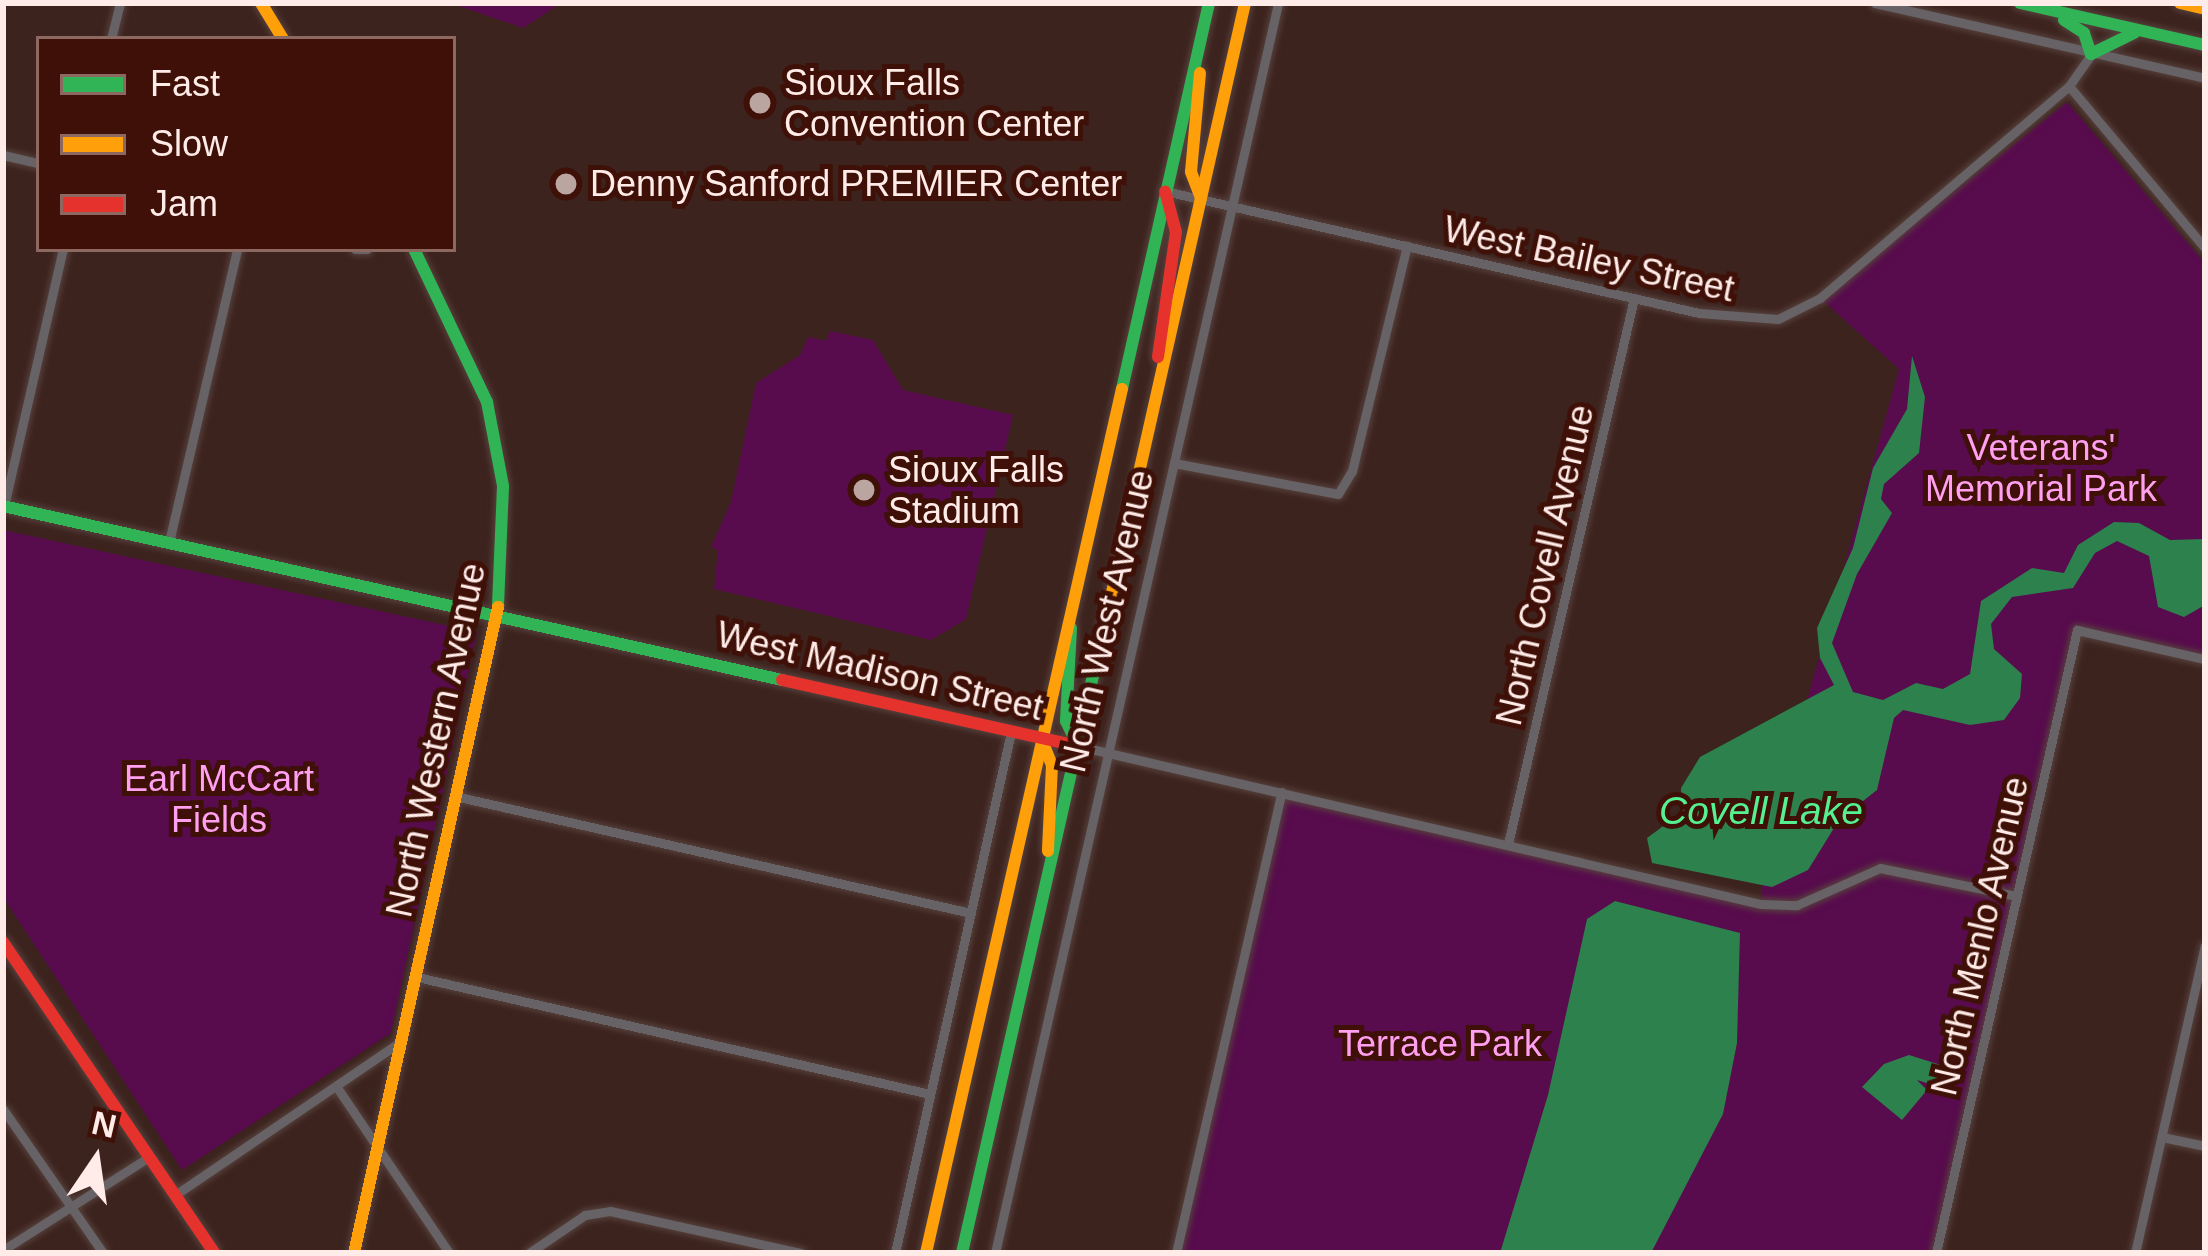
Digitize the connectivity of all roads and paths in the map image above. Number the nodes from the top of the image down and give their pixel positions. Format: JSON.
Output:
{"nodes":[{"id":1,"x":101,"y":3,"type":"edge"},
{"id":2,"x":261,"y":3,"type":"edge"},
{"id":3,"x":1209,"y":3,"type":"edge"},
{"id":4,"x":1245,"y":3,"type":"edge"},
{"id":5,"x":1278,"y":3,"type":"edge"},
{"id":6,"x":1875,"y":3,"type":"edge"},
{"id":7,"x":2018,"y":3,"type":"edge"},
{"id":8,"x":2180,"y":3,"type":"edge"},
{"id":9,"x":119,"y":5,"type":"edge"},
{"id":10,"x":2205,"y":9,"type":"edge"},
{"id":11,"x":2158,"y":35,"type":"junction"},
{"id":12,"x":112,"y":36,"type":"edge"},
{"id":13,"x":281,"y":36,"type":"edge"},
{"id":14,"x":2205,"y":45,"type":"edge"},
{"id":15,"x":2091,"y":53,"type":"junction"},
{"id":16,"x":1197,"y":56,"type":"junction"},
{"id":17,"x":2205,"y":79,"type":"edge"},
{"id":18,"x":2069,"y":86,"type":"junction"},
{"id":19,"x":3,"y":155,"type":"edge"},
{"id":20,"x":36,"y":162,"type":"edge"},
{"id":21,"x":1165,"y":191,"type":"junction"},
{"id":22,"x":1201,"y":199,"type":"junction"},
{"id":23,"x":1232,"y":206,"type":"junction"},
{"id":24,"x":1407,"y":246,"type":"junction"},
{"id":25,"x":2205,"y":248,"type":"edge"},
{"id":26,"x":62,"y":252,"type":"edge"},
{"id":27,"x":236,"y":252,"type":"edge"},
{"id":28,"x":416,"y":252,"type":"edge"},
{"id":29,"x":1634,"y":298,"type":"junction"},
{"id":30,"x":1157,"y":392,"type":"junction"},
{"id":31,"x":1174,"y":463,"type":"junction"},
{"id":32,"x":4,"y":506,"type":"edge"},
{"id":33,"x":169,"y":542,"type":"junction"},
{"id":34,"x":1070,"y":611,"type":"junction"},
{"id":35,"x":499,"y":615,"type":"junction"},
{"id":36,"x":2205,"y":658,"type":"edge"},
{"id":37,"x":1012,"y":732,"type":"junction"},
{"id":38,"x":1041,"y":739,"type":"junction"},
{"id":39,"x":1078,"y":746,"type":"junction"},
{"id":40,"x":1108,"y":752,"type":"junction"},
{"id":41,"x":1282,"y":792,"type":"junction"},
{"id":42,"x":459,"y":797,"type":"junction"},
{"id":43,"x":1508,"y":844,"type":"junction"},
{"id":44,"x":1050,"y":868,"type":"junction"},
{"id":45,"x":2017,"y":896,"type":"junction"},
{"id":46,"x":971,"y":913,"type":"junction"},
{"id":47,"x":3,"y":942,"type":"edge"},
{"id":48,"x":2205,"y":946,"type":"edge"},
{"id":49,"x":417,"y":977,"type":"junction"},
{"id":50,"x":2200,"y":994,"type":"edge"},
{"id":51,"x":402,"y":1041,"type":"junction"},
{"id":52,"x":336,"y":1086,"type":"junction"},
{"id":53,"x":930,"y":1094,"type":"junction"},
{"id":54,"x":3,"y":1109,"type":"edge"},
{"id":55,"x":2162,"y":1137,"type":"junction"},
{"id":56,"x":2205,"y":1147,"type":"edge"},
{"id":57,"x":378,"y":1148,"type":"junction"},
{"id":58,"x":149,"y":1157,"type":"junction"},
{"id":59,"x":175,"y":1195,"type":"junction"},
{"id":60,"x":71,"y":1205,"type":"junction"},
{"id":61,"x":3,"y":1250,"type":"edge"},
{"id":62,"x":103,"y":1253,"type":"edge"},
{"id":63,"x":214,"y":1253,"type":"edge"},
{"id":64,"x":354,"y":1253,"type":"edge"},
{"id":65,"x":449,"y":1253,"type":"edge"},
{"id":66,"x":529,"y":1253,"type":"edge"},
{"id":67,"x":801,"y":1253,"type":"edge"},
{"id":68,"x":895,"y":1253,"type":"edge"},
{"id":69,"x":926,"y":1253,"type":"edge"},
{"id":70,"x":962,"y":1253,"type":"edge"},
{"id":71,"x":994,"y":1253,"type":"edge"},
{"id":72,"x":1176,"y":1253,"type":"edge"},
{"id":73,"x":1936,"y":1253,"type":"edge"},
{"id":74,"x":2135,"y":1253,"type":"edge"}],
"edges":[{"from":1,"to":9,"type":"street"},
{"from":2,"to":13,"type":"main road"},
{"from":3,"to":16,"type":"main road","name":"North West Avenue"},
{"from":4,"to":22,"type":"main road","name":"North West Avenue"},
{"from":5,"to":23,"type":"street","name":"North West Avenue"},
{"from":6,"to":15,"type":"street"},
{"from":7,"to":11,"type":"main road"},
{"from":7,"to":15,"type":"main road"},
{"from":8,"to":10,"type":"main road"},
{"from":9,"to":12,"type":"street"},
{"from":11,"to":14,"type":"main road"},
{"from":11,"to":15,"type":"main road"},
{"from":15,"to":17,"type":"street"},
{"from":15,"to":18,"type":"street","name":"West Bailey Street"},
{"from":16,"to":21,"type":"main road","name":"North West Avenue"},
{"from":16,"to":22,"type":"main road"},
{"from":18,"to":25,"type":"street"},
{"from":18,"to":29,"type":"street","name":"West Bailey Street"},
{"from":19,"to":20,"type":"street"},
{"from":21,"to":22,"type":"street","name":"West Bailey Street"},
{"from":21,"to":30,"type":"main road"},
{"from":21,"to":34,"type":"main road","name":"North West Avenue"},
{"from":22,"to":23,"type":"street","name":"West Bailey Street"},
{"from":22,"to":30,"type":"main road","name":"North West Avenue"},
{"from":23,"to":24,"type":"street","name":"West Bailey Street"},
{"from":23,"to":31,"type":"street","name":"North West Avenue"},
{"from":24,"to":29,"type":"street","name":"West Bailey Street"},
{"from":24,"to":31,"type":"street"},
{"from":26,"to":32,"type":"street"},
{"from":27,"to":33,"type":"street"},
{"from":28,"to":35,"type":"main road","name":"North Western Avenue"},
{"from":29,"to":43,"type":"street","name":"North Covell Avenue"},
{"from":30,"to":39,"type":"main road","name":"North West Avenue"},
{"from":31,"to":40,"type":"street","name":"North West Avenue"},
{"from":32,"to":33,"type":"main road","name":"West Madison Street"},
{"from":33,"to":35,"type":"main road","name":"West Madison Street"},
{"from":34,"to":38,"type":"main road","name":"North West Avenue"},
{"from":34,"to":39,"type":"main road"},
{"from":35,"to":37,"type":"main road","name":"West Madison Street"},
{"from":35,"to":42,"type":"main road","name":"North Western Avenue"},
{"from":36,"to":45,"type":"street","name":"North Menlo Avenue"},
{"from":37,"to":38,"type":"main road","name":"West Madison Street"},
{"from":37,"to":46,"type":"street","name":"North West Avenue"},
{"from":38,"to":39,"type":"main road","name":"West Madison Street"},
{"from":38,"to":44,"type":"main road"},
{"from":38,"to":69,"type":"main road","name":"North West Avenue"},
{"from":39,"to":40,"type":"street","name":"West Madison Street"},
{"from":39,"to":44,"type":"main road","name":"North West Avenue"},
{"from":40,"to":41,"type":"street","name":"West Madison Street"},
{"from":40,"to":71,"type":"street","name":"North West Avenue"},
{"from":41,"to":43,"type":"street","name":"West Madison Street"},
{"from":41,"to":72,"type":"street"},
{"from":42,"to":46,"type":"street"},
{"from":42,"to":49,"type":"main road","name":"North Western Avenue"},
{"from":43,"to":45,"type":"street","name":"West Madison Street"},
{"from":44,"to":70,"type":"main road","name":"North West Avenue"},
{"from":45,"to":73,"type":"street","name":"North Menlo Avenue"},
{"from":46,"to":53,"type":"street","name":"North West Avenue"},
{"from":47,"to":58,"type":"main road"},
{"from":48,"to":50,"type":"street"},
{"from":49,"to":51,"type":"main road","name":"North Western Avenue"},
{"from":49,"to":53,"type":"street"},
{"from":50,"to":55,"type":"street"},
{"from":51,"to":52,"type":"street"},
{"from":51,"to":57,"type":"main road","name":"North Western Avenue"},
{"from":52,"to":57,"type":"street"},
{"from":52,"to":59,"type":"street"},
{"from":53,"to":68,"type":"street","name":"North West Avenue"},
{"from":54,"to":60,"type":"street"},
{"from":55,"to":56,"type":"street"},
{"from":55,"to":74,"type":"street"},
{"from":57,"to":64,"type":"main road","name":"North Western Avenue"},
{"from":57,"to":65,"type":"street"},
{"from":58,"to":59,"type":"main road"},
{"from":58,"to":60,"type":"street"},
{"from":59,"to":63,"type":"main road"},
{"from":60,"to":61,"type":"street"},
{"from":60,"to":62,"type":"street"},
{"from":66,"to":67,"type":"street"}]}
